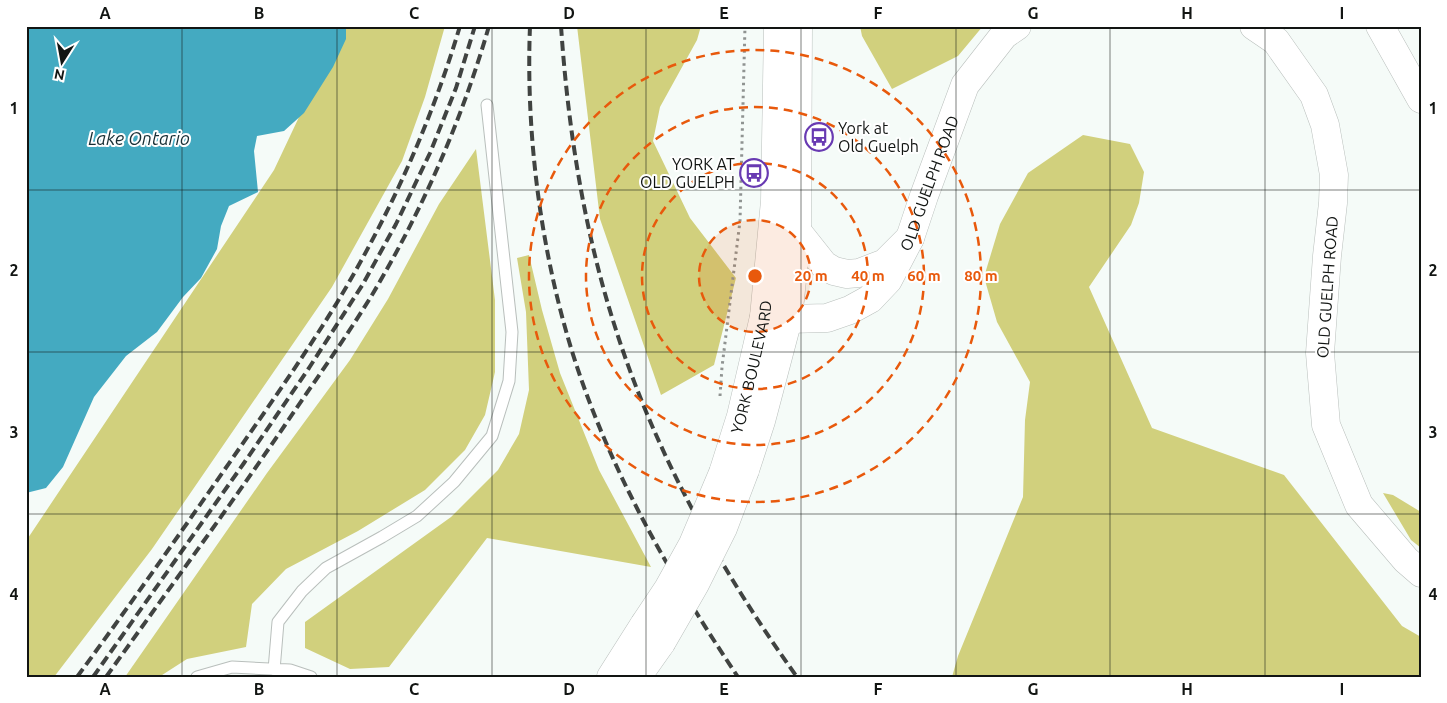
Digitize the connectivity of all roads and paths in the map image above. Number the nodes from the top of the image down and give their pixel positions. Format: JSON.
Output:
{"nodes":[{"id":1,"x":745,"y":26,"type":"edge"},
{"id":2,"x":778,"y":26,"type":"edge"},
{"id":3,"x":798,"y":26,"type":"edge"},
{"id":4,"x":1017,"y":26,"type":"edge"},
{"id":5,"x":1254,"y":26,"type":"edge"},
{"id":6,"x":1384,"y":33,"type":"edge"},
{"id":7,"x":1421,"y":99,"type":"edge"},
{"id":8,"x":487,"y":105,"type":"dead end"},
{"id":9,"x":797,"y":231,"type":"junction"},
{"id":10,"x":910,"y":238,"type":"junction"},
{"id":11,"x":776,"y":318,"type":"junction"},
{"id":12,"x":720,"y":404,"type":"dead end"},
{"id":13,"x":1421,"y":573,"type":"edge"},
{"id":14,"x":653,"y":634,"type":"junction"},
{"id":15,"x":274,"y":670,"type":"junction"},
{"id":16,"x":197,"y":677,"type":"edge"},
{"id":17,"x":311,"y":677,"type":"edge"},
{"id":18,"x":611,"y":677,"type":"edge"},
{"id":19,"x":637,"y":677,"type":"edge"}],
"edges":[{"from":1,"to":12,"type":"path"},
{"from":2,"to":11,"type":"main road","name":"YORK BOULEVARD"},
{"from":3,"to":9,"type":"main road","name":"YORK BOULEVARD"},
{"from":4,"to":10,"type":"main road","name":"OLD GUELPH ROAD"},
{"from":5,"to":13,"type":"main road","name":"OLD GUELPH ROAD"},
{"from":6,"to":7,"type":"main road"},
{"from":8,"to":15,"type":"lane"},
{"from":9,"to":10,"type":"main road"},
{"from":9,"to":11,"type":"main road","name":"YORK BOULEVARD"},
{"from":10,"to":11,"type":"main road","name":"OLD GUELPH ROAD"},
{"from":11,"to":14,"type":"main road","name":"YORK BOULEVARD","bridge":true},
{"from":14,"to":18,"type":"main road","name":"YORK BOULEVARD"},
{"from":14,"to":19,"type":"main road","name":"YORK BOULEVARD"},
{"from":15,"to":16,"type":"lane"},
{"from":15,"to":17,"type":"lane"}]}
